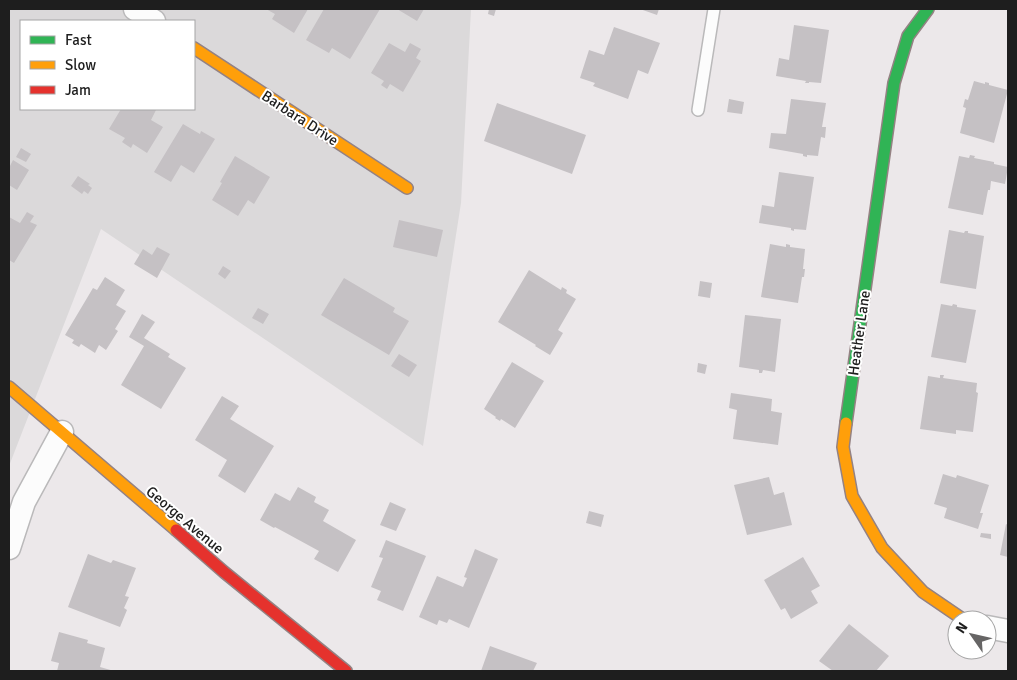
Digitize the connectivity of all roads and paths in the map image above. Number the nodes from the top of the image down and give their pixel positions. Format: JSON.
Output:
{"nodes":[{"id":1,"x":135,"y":9,"type":"edge"},
{"id":2,"x":714,"y":9,"type":"edge"},
{"id":3,"x":928,"y":9,"type":"edge"},
{"id":4,"x":152,"y":20,"type":"edge"},
{"id":5,"x":195,"y":49,"type":"edge"},
{"id":6,"x":698,"y":110,"type":"dead end"},
{"id":7,"x":407,"y":188,"type":"dead end"},
{"id":8,"x":9,"y":387,"type":"edge"},
{"id":9,"x":62,"y":432,"type":"junction"},
{"id":10,"x":9,"y":548,"type":"edge"},
{"id":11,"x":949,"y":610,"type":"edge"},
{"id":12,"x":346,"y":671,"type":"edge"}],
"edges":[{"from":1,"to":4,"type":"street"},
{"from":2,"to":6,"type":"lane"},
{"from":3,"to":11,"type":"street","name":"Heather Lane"},
{"from":5,"to":7,"type":"street","name":"Barbara Drive"},
{"from":8,"to":9,"type":"street","name":"George Avenue"},
{"from":9,"to":10,"type":"street"},
{"from":9,"to":12,"type":"street","name":"George Avenue"}]}
